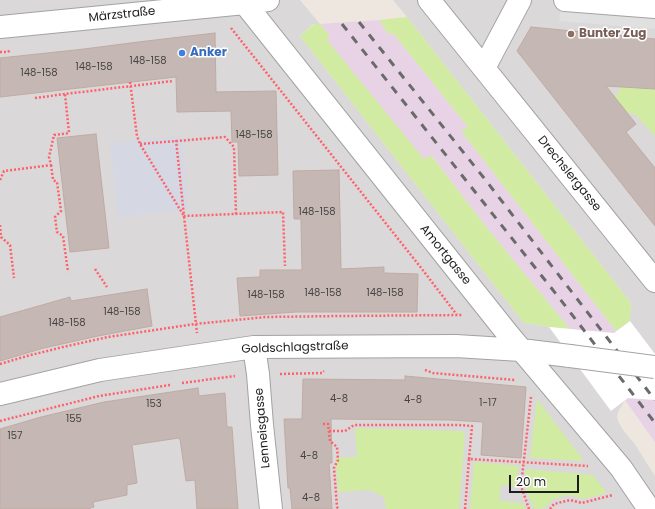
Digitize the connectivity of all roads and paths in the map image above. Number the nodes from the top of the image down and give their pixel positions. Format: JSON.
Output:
{"nodes":[{"id":1,"x":268,"y":0,"type":"edge"},
{"id":2,"x":429,"y":0,"type":"edge"},
{"id":3,"x":520,"y":0,"type":"edge"},
{"id":4,"x":565,"y":0,"type":"edge"},
{"id":5,"x":243,"y":2,"type":"edge"},
{"id":6,"x":655,"y":7,"type":"edge"},
{"id":7,"x":229,"y":26,"type":"dead end"},
{"id":8,"x":0,"y":27,"type":"edge"},
{"id":9,"x":484,"y":68,"type":"junction"},
{"id":10,"x":173,"y":81,"type":"dead end"},
{"id":11,"x":130,"y":82,"type":"dead end"},
{"id":12,"x":130,"y":86,"type":"junction"},
{"id":13,"x":65,"y":94,"type":"junction"},
{"id":14,"x":35,"y":98,"type":"dead end"},
{"id":15,"x":176,"y":140,"type":"junction"},
{"id":16,"x":140,"y":144,"type":"junction"},
{"id":17,"x":51,"y":165,"type":"junction"},
{"id":18,"x":0,"y":180,"type":"edge"},
{"id":19,"x":236,"y":214,"type":"junction"},
{"id":20,"x":184,"y":216,"type":"junction"},
{"id":21,"x":0,"y":225,"type":"edge"},
{"id":22,"x":285,"y":266,"type":"dead end"},
{"id":23,"x":95,"y":269,"type":"dead end"},
{"id":24,"x":68,"y":272,"type":"dead end"},
{"id":25,"x":14,"y":278,"type":"dead end"},
{"id":26,"x":655,"y":281,"type":"edge"},
{"id":27,"x":107,"y":287,"type":"dead end"},
{"id":28,"x":457,"y":316,"type":"dead end"},
{"id":29,"x":254,"y":347,"type":"junction"},
{"id":30,"x":200,"y":355,"type":"junction"},
{"id":31,"x":528,"y":358,"type":"junction"},
{"id":32,"x":655,"y":367,"type":"edge"},
{"id":33,"x":0,"y":394,"type":"edge"},
{"id":34,"x":323,"y":424,"type":"dead end"},
{"id":35,"x":329,"y":431,"type":"junction"},
{"id":36,"x":469,"y":459,"type":"junction"},
{"id":37,"x":524,"y":462,"type":"junction"},
{"id":38,"x":621,"y":468,"type":"junction"},
{"id":39,"x":635,"y":489,"type":"junction"},
{"id":40,"x":271,"y":509,"type":"edge"},
{"id":41,"x":339,"y":509,"type":"edge"},
{"id":42,"x":465,"y":509,"type":"edge"},
{"id":43,"x":529,"y":509,"type":"edge"},
{"id":44,"x":550,"y":509,"type":"edge"},
{"id":45,"x":649,"y":509,"type":"edge"}],
"edges":[{"from":1,"to":5,"type":"street","name":"Märzstraße"},
{"from":2,"to":9,"type":"street","name":"Drechslergasse"},
{"from":3,"to":9,"type":"street"},
{"from":4,"to":6,"type":"street"},
{"from":5,"to":8,"type":"street","name":"Märzstraße"},
{"from":5,"to":31,"type":"street","name":"Amortgasse"},
{"from":7,"to":28,"type":"path"},
{"from":9,"to":26,"type":"street","name":"Drechslergasse"},
{"from":10,"to":12,"type":"path"},
{"from":11,"to":12,"type":"path"},
{"from":12,"to":13,"type":"path"},
{"from":12,"to":16,"type":"path"},
{"from":13,"to":14,"type":"path"},
{"from":13,"to":17,"type":"path"},
{"from":15,"to":16,"type":"path"},
{"from":15,"to":19,"type":"path"},
{"from":15,"to":20,"type":"path"},
{"from":16,"to":20,"type":"path"},
{"from":17,"to":18,"type":"path"},
{"from":17,"to":24,"type":"path"},
{"from":19,"to":20,"type":"path"},
{"from":19,"to":22,"type":"path"},
{"from":20,"to":30,"type":"path"},
{"from":21,"to":25,"type":"path"},
{"from":23,"to":27,"type":"path"},
{"from":29,"to":30,"type":"street","name":"Goldschlagstraße"},
{"from":29,"to":31,"type":"street","name":"Goldschlagstraße"},
{"from":29,"to":40,"type":"street","name":"Lenneisgasse"},
{"from":30,"to":33,"type":"street","name":"Goldschlagstraße"},
{"from":31,"to":32,"type":"street","name":"Goldschlagstraße","bridge":true},
{"from":31,"to":37,"type":"path"},
{"from":31,"to":38,"type":"street","name":"Amortgasse"},
{"from":34,"to":35,"type":"path"},
{"from":35,"to":36,"type":"path"},
{"from":35,"to":41,"type":"path"},
{"from":36,"to":37,"type":"path"},
{"from":36,"to":42,"type":"path"},
{"from":37,"to":38,"type":"path"},
{"from":37,"to":43,"type":"path"},
{"from":38,"to":39,"type":"street","name":"Amortgasse"},
{"from":39,"to":44,"type":"path"},
{"from":39,"to":45,"type":"street","name":"Amortgasse"}]}
